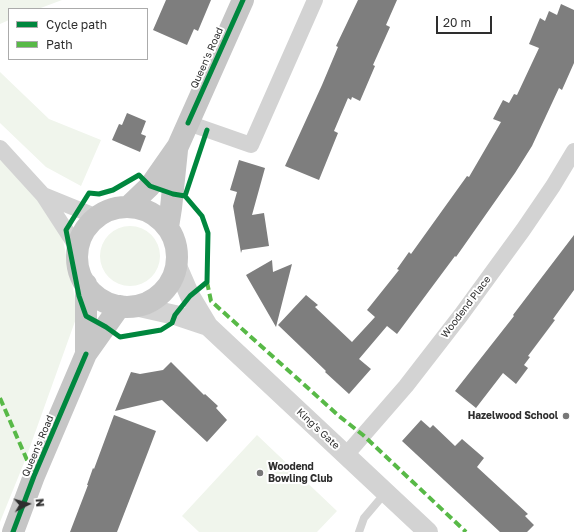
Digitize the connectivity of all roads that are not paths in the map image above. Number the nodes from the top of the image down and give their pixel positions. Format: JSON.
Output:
{"nodes":[{"id":1,"x":243,"y":0,"type":"edge"},
{"id":2,"x":315,"y":0,"type":"edge"},
{"id":3,"x":197,"y":127,"type":"junction"},
{"id":4,"x":178,"y":146,"type":"junction"},
{"id":5,"x":0,"y":148,"type":"edge"},
{"id":6,"x":574,"y":151,"type":"edge"},
{"id":7,"x":43,"y":195,"type":"junction"},
{"id":8,"x":129,"y":206,"type":"junction"},
{"id":9,"x":97,"y":217,"type":"junction"},
{"id":10,"x":168,"y":227,"type":"junction"},
{"id":11,"x":78,"y":249,"type":"junction"},
{"id":12,"x":177,"y":266,"type":"junction"},
{"id":13,"x":86,"y":284,"type":"junction"},
{"id":14,"x":128,"y":306,"type":"junction"},
{"id":15,"x":208,"y":326,"type":"junction"},
{"id":16,"x":86,"y":354,"type":"junction"},
{"id":17,"x":346,"y":455,"type":"junction"},
{"id":18,"x":386,"y":492,"type":"junction"},
{"id":19,"x":14,"y":532,"type":"edge"},
{"id":20,"x":359,"y":532,"type":"edge"},
{"id":21,"x":428,"y":532,"type":"edge"}],
"edges":[{"from":1,"to":3,"type":"main road","name":"Queen's Road"},
{"from":2,"to":3,"type":"street"},
{"from":3,"to":4,"type":"main road","name":"Queen's Road"},
{"from":4,"to":8,"type":"main road","name":"Queen's Road"},
{"from":4,"to":10,"type":"main road","name":"Queen's Road"},
{"from":5,"to":7,"type":"street"},
{"from":6,"to":17,"type":"street","name":"Woodend Place"},
{"from":7,"to":9,"type":"street"},
{"from":7,"to":11,"type":"street"},
{"from":8,"to":9,"type":"main road"},
{"from":8,"to":10,"type":"main road"},
{"from":9,"to":11,"type":"main road"},
{"from":10,"to":12,"type":"main road"},
{"from":11,"to":13,"type":"main road"},
{"from":12,"to":14,"type":"main road"},
{"from":12,"to":15,"type":"street","name":"King's Gate"},
{"from":13,"to":14,"type":"main road"},
{"from":13,"to":16,"type":"main road"},
{"from":14,"to":15,"type":"street","name":"King's Gate"},
{"from":14,"to":16,"type":"main road"},
{"from":15,"to":17,"type":"street","name":"King's Gate"},
{"from":16,"to":19,"type":"main road","name":"Queen's Road"},
{"from":17,"to":18,"type":"street","name":"King's Gate"},
{"from":18,"to":20,"type":"lane"},
{"from":18,"to":21,"type":"street","name":"King's Gate"}]}
